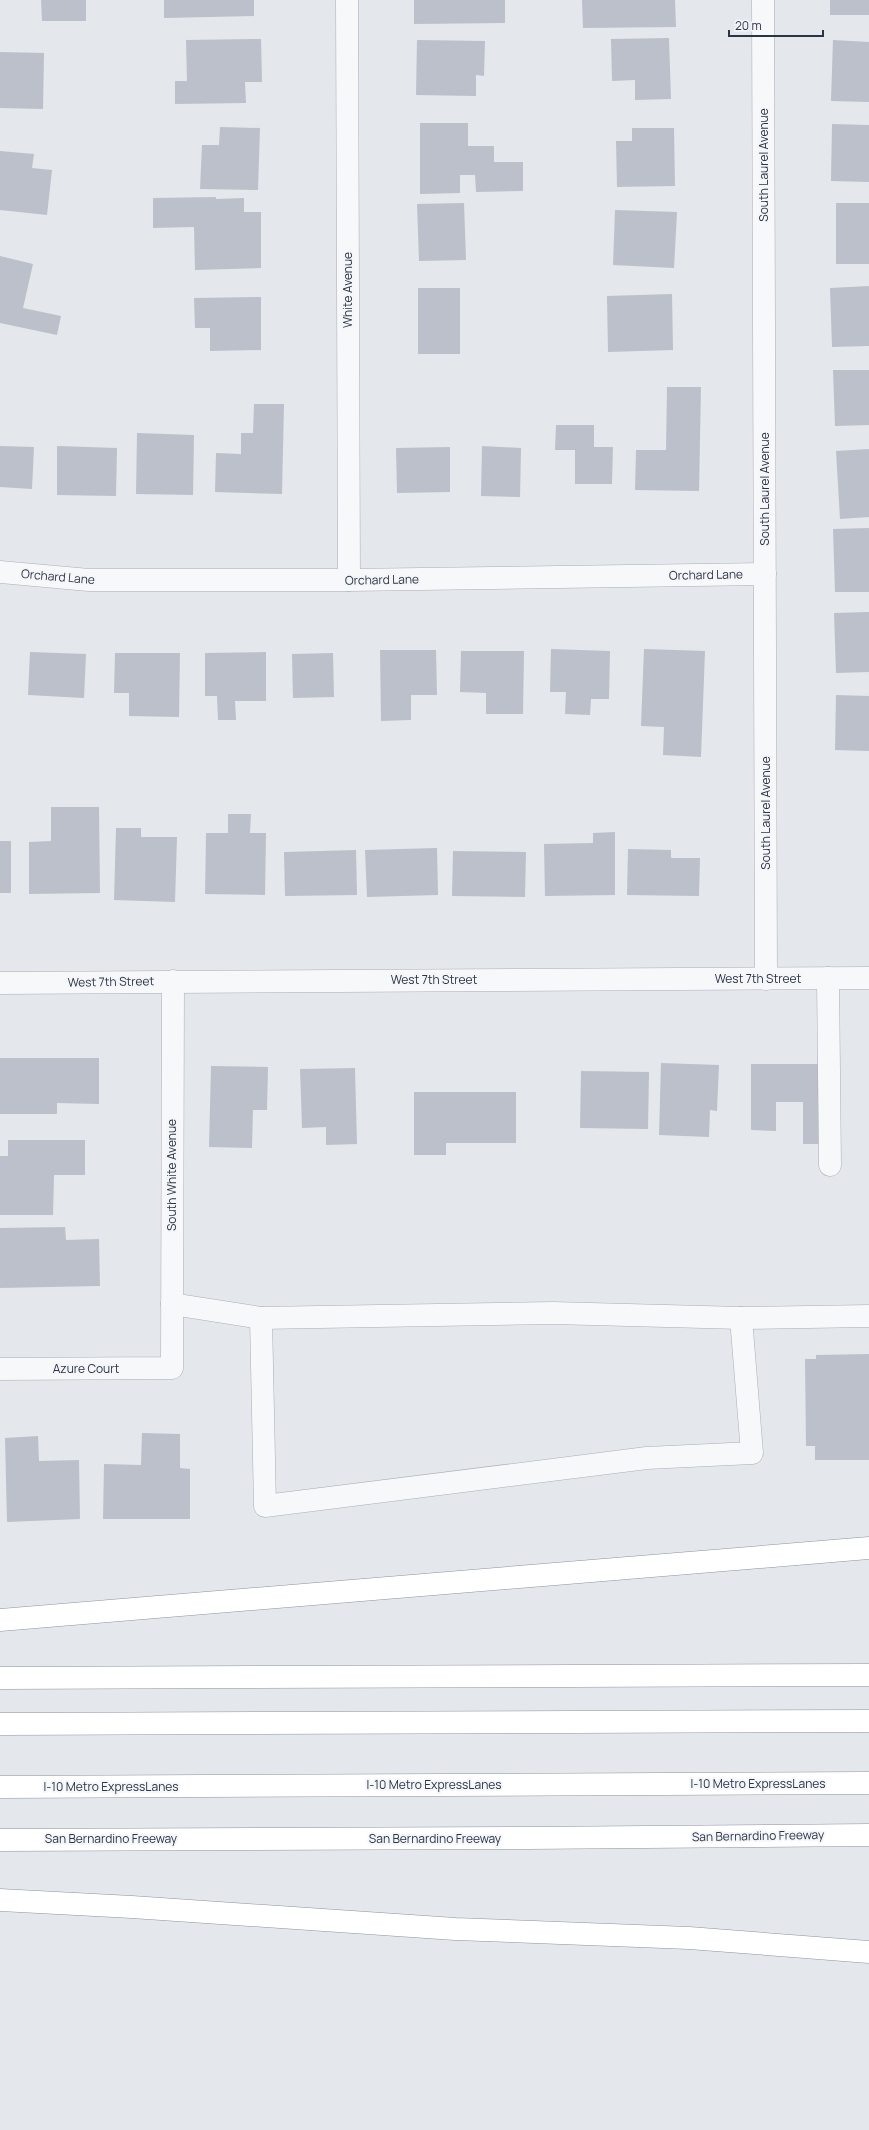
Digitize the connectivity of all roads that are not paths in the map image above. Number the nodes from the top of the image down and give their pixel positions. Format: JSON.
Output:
{"nodes":[{"id":1,"x":347,"y":0,"type":"edge"},
{"id":2,"x":764,"y":0,"type":"edge"},
{"id":3,"x":0,"y":572,"type":"edge"},
{"id":4,"x":765,"y":574,"type":"junction"},
{"id":5,"x":349,"y":580,"type":"junction"},
{"id":6,"x":828,"y":978,"type":"junction"},
{"id":7,"x":869,"y":978,"type":"edge"},
{"id":8,"x":766,"y":979,"type":"junction"},
{"id":9,"x":173,"y":981,"type":"junction"},
{"id":10,"x":0,"y":983,"type":"edge"},
{"id":11,"x":830,"y":1165,"type":"dead end"},
{"id":12,"x":172,"y":1304,"type":"junction"},
{"id":13,"x":869,"y":1316,"type":"edge"},
{"id":14,"x":261,"y":1318,"type":"junction"},
{"id":15,"x":741,"y":1318,"type":"junction"},
{"id":16,"x":172,"y":1368,"type":"joint"},
{"id":17,"x":0,"y":1369,"type":"edge"},
{"id":18,"x":869,"y":1548,"type":"edge"},
{"id":19,"x":0,"y":1620,"type":"edge"},
{"id":20,"x":869,"y":1675,"type":"edge"},
{"id":21,"x":0,"y":1678,"type":"edge"},
{"id":22,"x":869,"y":1721,"type":"edge"},
{"id":23,"x":0,"y":1724,"type":"edge"},
{"id":24,"x":869,"y":1784,"type":"edge"},
{"id":25,"x":0,"y":1787,"type":"edge"},
{"id":26,"x":869,"y":1835,"type":"edge"},
{"id":27,"x":0,"y":1840,"type":"edge"},
{"id":28,"x":0,"y":1900,"type":"edge"},
{"id":29,"x":869,"y":1952,"type":"edge"}],
"edges":[{"from":1,"to":5,"type":"street","name":"White Avenue"},
{"from":2,"to":4,"type":"street","name":"South Laurel Avenue"},
{"from":3,"to":5,"type":"street","name":"Orchard Lane"},
{"from":4,"to":5,"type":"street","name":"Orchard Lane"},
{"from":4,"to":8,"type":"street","name":"South Laurel Avenue"},
{"from":6,"to":7,"type":"street","name":"West 7th Street"},
{"from":6,"to":8,"type":"street","name":"West 7th Street"},
{"from":6,"to":11,"type":"street"},
{"from":8,"to":9,"type":"street","name":"West 7th Street"},
{"from":9,"to":10,"type":"street","name":"West 7th Street"},
{"from":9,"to":12,"type":"street","name":"South White Avenue"},
{"from":12,"to":14,"type":"street"},
{"from":12,"to":16,"type":"street","name":"South White Avenue"},
{"from":13,"to":15,"type":"street"},
{"from":14,"to":15,"type":"street"},
{"from":14,"to":15,"type":"street"},
{"from":16,"to":17,"type":"street","name":"Azure Court"},
{"from":18,"to":19,"type":"highway"},
{"from":20,"to":21,"type":"highway"},
{"from":22,"to":23,"type":"highway"},
{"from":24,"to":25,"type":"highway","name":"I-10 Metro ExpressLanes"},
{"from":26,"to":27,"type":"highway","name":"San Bernardino Freeway"},
{"from":28,"to":29,"type":"highway"}]}
